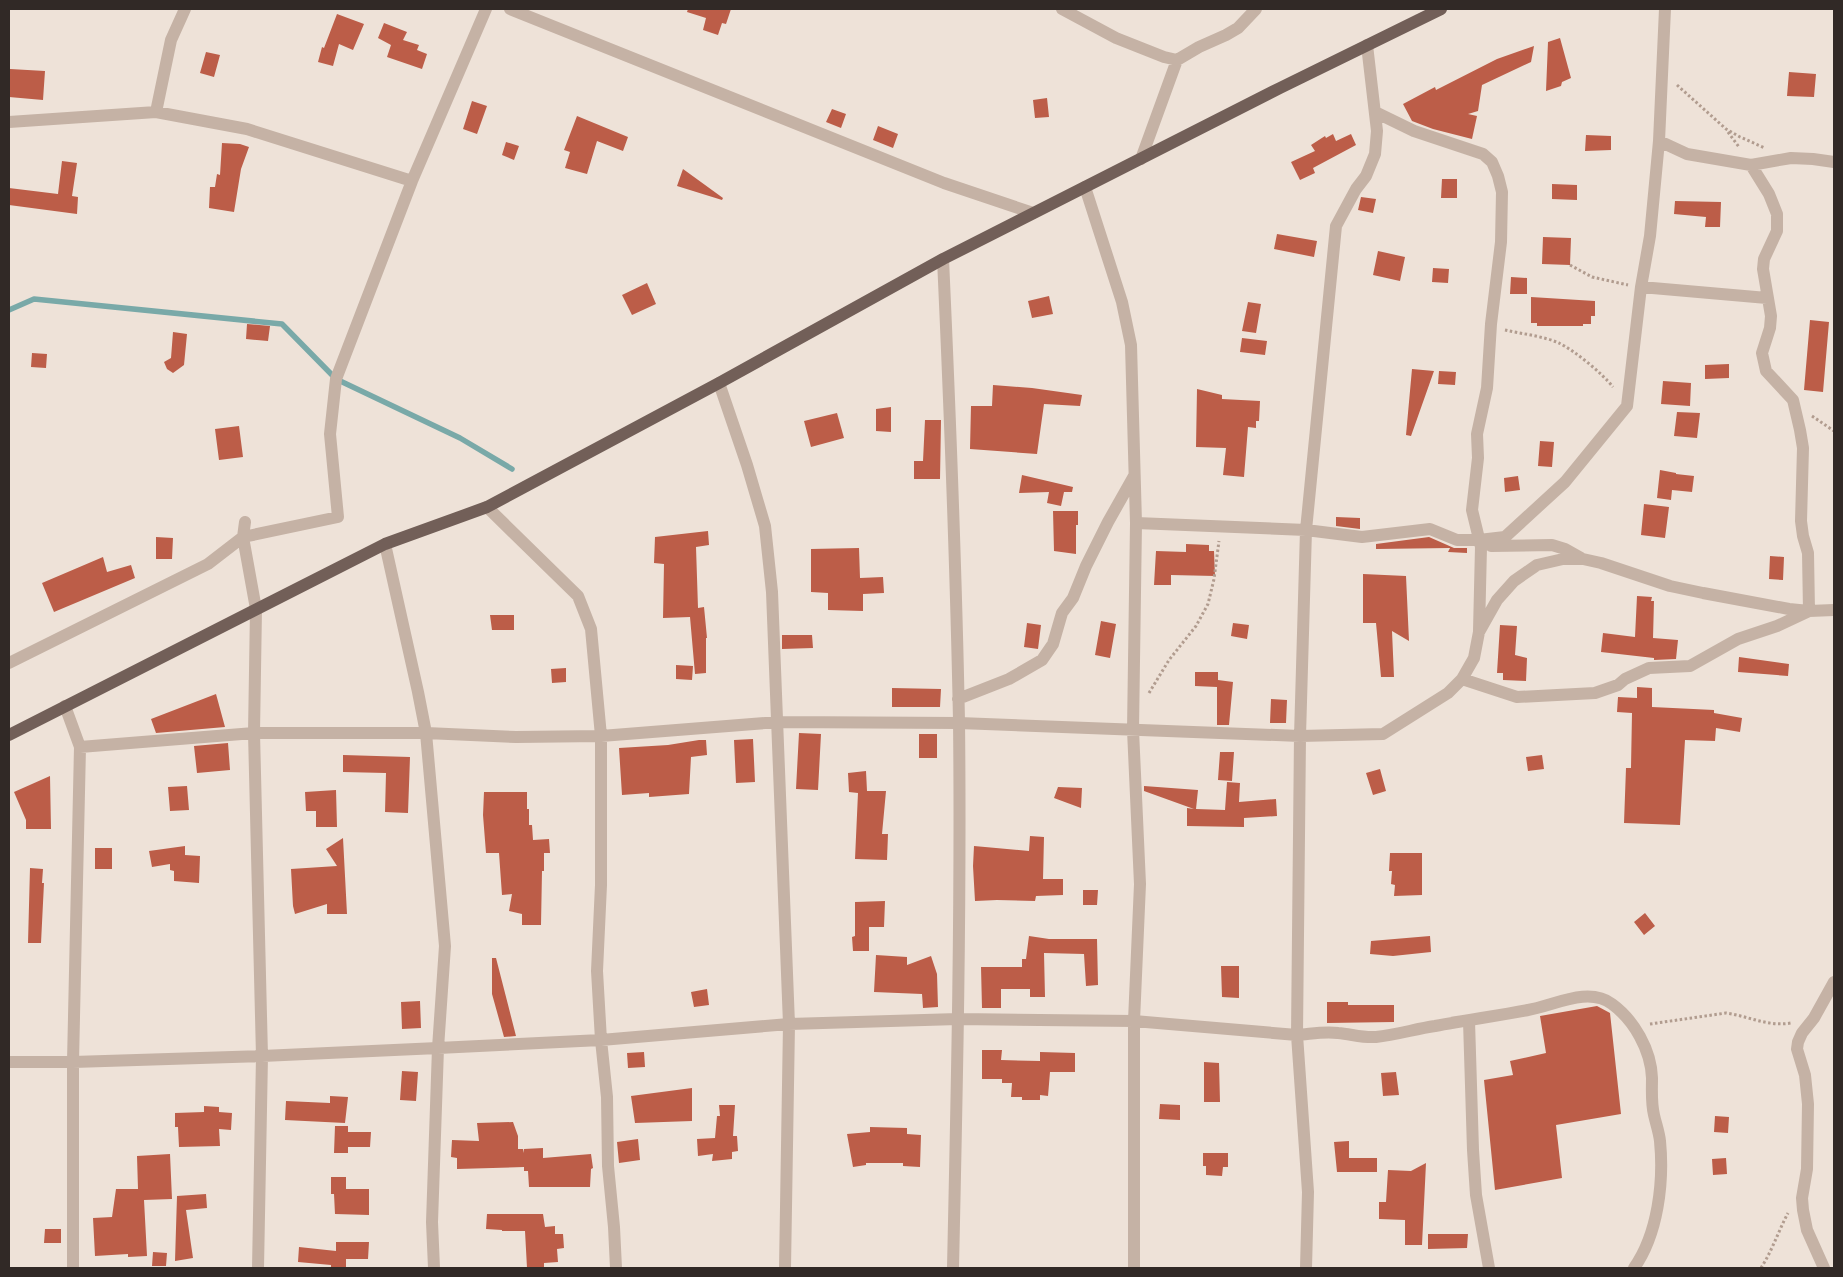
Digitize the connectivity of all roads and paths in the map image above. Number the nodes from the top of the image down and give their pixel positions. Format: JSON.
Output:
{"nodes":[{"id":1,"x":185,"y":9,"type":"edge"},
{"id":2,"x":486,"y":9,"type":"edge"},
{"id":3,"x":510,"y":9,"type":"edge"},
{"id":4,"x":1062,"y":9,"type":"edge"},
{"id":5,"x":1256,"y":9,"type":"edge"},
{"id":6,"x":1441,"y":9,"type":"edge"},
{"id":7,"x":1665,"y":9,"type":"edge"},
{"id":8,"x":1368,"y":45,"type":"junction"},
{"id":9,"x":1178,"y":60,"type":"junction"},
{"id":10,"x":1662,"y":68,"type":"junction"},
{"id":11,"x":156,"y":112,"type":"junction"},
{"id":12,"x":1375,"y":112,"type":"junction"},
{"id":13,"x":9,"y":122,"type":"edge"},
{"id":14,"x":1659,"y":141,"type":"junction"},
{"id":15,"x":1791,"y":158,"type":"junction"},
{"id":16,"x":1141,"y":159,"type":"junction"},
{"id":17,"x":1834,"y":162,"type":"edge"},
{"id":18,"x":1750,"y":165,"type":"junction"},
{"id":19,"x":412,"y":181,"type":"junction"},
{"id":20,"x":1085,"y":187,"type":"junction"},
{"id":21,"x":1033,"y":213,"type":"junction"},
{"id":22,"x":943,"y":259,"type":"junction"},
{"id":23,"x":1570,"y":265,"type":"dead end"},
{"id":24,"x":1641,"y":288,"type":"junction"},
{"id":25,"x":1768,"y":298,"type":"junction"},
{"id":26,"x":1491,"y":324,"type":"junction"},
{"id":27,"x":719,"y":383,"type":"junction"},
{"id":28,"x":1627,"y":406,"type":"junction"},
{"id":29,"x":1134,"y":476,"type":"junction"},
{"id":30,"x":487,"y":507,"type":"junction"},
{"id":31,"x":244,"y":522,"type":"dead end"},
{"id":32,"x":1136,"y":523,"type":"junction"},
{"id":33,"x":1221,"y":526,"type":"junction"},
{"id":34,"x":1306,"y":530,"type":"junction"},
{"id":35,"x":243,"y":537,"type":"junction"},
{"id":36,"x":1480,"y":543,"type":"junction"},
{"id":37,"x":385,"y":544,"type":"junction"},
{"id":38,"x":1583,"y":559,"type":"junction"},
{"id":39,"x":256,"y":609,"type":"junction"},
{"id":40,"x":1834,"y":610,"type":"edge"},
{"id":41,"x":1809,"y":611,"type":"junction"},
{"id":42,"x":1479,"y":632,"type":"junction"},
{"id":43,"x":9,"y":663,"type":"edge"},
{"id":44,"x":1462,"y":679,"type":"junction"},
{"id":45,"x":958,"y":699,"type":"junction"},
{"id":46,"x":65,"y":706,"type":"junction"},
{"id":47,"x":1133,"y":710,"type":"junction"},
{"id":48,"x":778,"y":722,"type":"junction"},
{"id":49,"x":959,"y":723,"type":"junction"},
{"id":50,"x":1133,"y":730,"type":"junction"},
{"id":51,"x":254,"y":733,"type":"junction"},
{"id":52,"x":426,"y":733,"type":"junction"},
{"id":53,"x":9,"y":735,"type":"edge"},
{"id":54,"x":601,"y":736,"type":"junction"},
{"id":55,"x":1300,"y":736,"type":"junction"},
{"id":56,"x":80,"y":747,"type":"junction"},
{"id":57,"x":1834,"y":982,"type":"edge"},
{"id":58,"x":1814,"y":1018,"type":"junction"},
{"id":59,"x":958,"y":1019,"type":"junction"},
{"id":60,"x":1469,"y":1021,"type":"junction"},
{"id":61,"x":1134,"y":1022,"type":"junction"},
{"id":62,"x":789,"y":1024,"type":"junction"},
{"id":63,"x":1632,"y":1024,"type":"junction"},
{"id":64,"x":1297,"y":1035,"type":"junction"},
{"id":65,"x":601,"y":1040,"type":"junction"},
{"id":66,"x":438,"y":1048,"type":"junction"},
{"id":67,"x":262,"y":1056,"type":"junction"},
{"id":68,"x":9,"y":1062,"type":"edge"},
{"id":69,"x":73,"y":1062,"type":"junction"},
{"id":70,"x":1804,"y":1185,"type":"junction"},
{"id":71,"x":73,"y":1268,"type":"edge"},
{"id":72,"x":258,"y":1268,"type":"edge"},
{"id":73,"x":434,"y":1268,"type":"edge"},
{"id":74,"x":616,"y":1268,"type":"edge"},
{"id":75,"x":785,"y":1268,"type":"edge"},
{"id":76,"x":953,"y":1268,"type":"edge"},
{"id":77,"x":1134,"y":1268,"type":"edge"},
{"id":78,"x":1306,"y":1268,"type":"edge"},
{"id":79,"x":1488,"y":1268,"type":"edge"},
{"id":80,"x":1634,"y":1268,"type":"edge"},
{"id":81,"x":1761,"y":1268,"type":"edge"},
{"id":82,"x":1824,"y":1268,"type":"edge"}],
"edges":[{"from":1,"to":11,"type":"street"},
{"from":2,"to":19,"type":"street"},
{"from":3,"to":21,"type":"street"},
{"from":4,"to":9,"type":"street"},
{"from":5,"to":9,"type":"street"},
{"from":6,"to":8,"type":"main road"},
{"from":7,"to":10,"type":"street"},
{"from":8,"to":12,"type":"street"},
{"from":8,"to":16,"type":"main road"},
{"from":9,"to":16,"type":"street"},
{"from":10,"to":14,"type":"street"},
{"from":10,"to":15,"type":"path"},
{"from":11,"to":13,"type":"street"},
{"from":11,"to":19,"type":"street"},
{"from":12,"to":26,"type":"street"},
{"from":12,"to":34,"type":"street"},
{"from":14,"to":18,"type":"street"},
{"from":14,"to":24,"type":"street"},
{"from":15,"to":17,"type":"street"},
{"from":15,"to":18,"type":"street"},
{"from":16,"to":20,"type":"main road"},
{"from":18,"to":25,"type":"street"},
{"from":19,"to":35,"type":"street"},
{"from":20,"to":21,"type":"main road"},
{"from":20,"to":29,"type":"street"},
{"from":21,"to":22,"type":"main road"},
{"from":22,"to":27,"type":"main road"},
{"from":22,"to":45,"type":"street"},
{"from":23,"to":24,"type":"path"},
{"from":24,"to":25,"type":"street"},
{"from":24,"to":28,"type":"street"},
{"from":25,"to":41,"type":"street"},
{"from":26,"to":28,"type":"path"},
{"from":26,"to":36,"type":"street"},
{"from":27,"to":30,"type":"main road"},
{"from":27,"to":48,"type":"street"},
{"from":28,"to":36,"type":"street"},
{"from":29,"to":32,"type":"street"},
{"from":29,"to":45,"type":"street"},
{"from":30,"to":37,"type":"main road"},
{"from":30,"to":54,"type":"street"},
{"from":31,"to":35,"type":"street"},
{"from":32,"to":33,"type":"street"},
{"from":32,"to":47,"type":"street"},
{"from":33,"to":34,"type":"street"},
{"from":33,"to":47,"type":"path"},
{"from":34,"to":36,"type":"street"},
{"from":34,"to":55,"type":"street"},
{"from":35,"to":39,"type":"street"},
{"from":35,"to":43,"type":"street"},
{"from":36,"to":38,"type":"street"},
{"from":36,"to":42,"type":"street"},
{"from":37,"to":39,"type":"main road"},
{"from":37,"to":52,"type":"street"},
{"from":38,"to":41,"type":"street"},
{"from":38,"to":42,"type":"street"},
{"from":39,"to":46,"type":"main road"},
{"from":39,"to":51,"type":"street"},
{"from":40,"to":41,"type":"street"},
{"from":41,"to":44,"type":"street"},
{"from":42,"to":44,"type":"street"},
{"from":44,"to":55,"type":"street"},
{"from":45,"to":49,"type":"street"},
{"from":46,"to":53,"type":"main road"},
{"from":46,"to":56,"type":"street"},
{"from":47,"to":50,"type":"street"},
{"from":48,"to":49,"type":"street"},
{"from":48,"to":54,"type":"street"},
{"from":48,"to":62,"type":"street"},
{"from":49,"to":50,"type":"street"},
{"from":49,"to":59,"type":"street"},
{"from":50,"to":55,"type":"street"},
{"from":50,"to":61,"type":"street"},
{"from":51,"to":52,"type":"street"},
{"from":51,"to":56,"type":"street"},
{"from":51,"to":67,"type":"street"},
{"from":52,"to":54,"type":"street"},
{"from":52,"to":66,"type":"street"},
{"from":54,"to":65,"type":"street"},
{"from":55,"to":64,"type":"street"},
{"from":56,"to":69,"type":"street"},
{"from":57,"to":58,"type":"street"},
{"from":58,"to":63,"type":"path"},
{"from":58,"to":70,"type":"street"},
{"from":59,"to":61,"type":"street"},
{"from":59,"to":62,"type":"street"},
{"from":59,"to":76,"type":"street"},
{"from":60,"to":63,"type":"street"},
{"from":60,"to":64,"type":"street"},
{"from":60,"to":79,"type":"street"},
{"from":61,"to":64,"type":"street"},
{"from":61,"to":77,"type":"street"},
{"from":62,"to":65,"type":"street"},
{"from":62,"to":75,"type":"street"},
{"from":63,"to":80,"type":"street"},
{"from":64,"to":78,"type":"street"},
{"from":65,"to":66,"type":"street"},
{"from":65,"to":74,"type":"street"},
{"from":66,"to":67,"type":"street"},
{"from":66,"to":73,"type":"street"},
{"from":67,"to":69,"type":"street"},
{"from":67,"to":72,"type":"street"},
{"from":68,"to":69,"type":"street"},
{"from":69,"to":71,"type":"street"},
{"from":70,"to":81,"type":"path"},
{"from":70,"to":82,"type":"street"}]}
